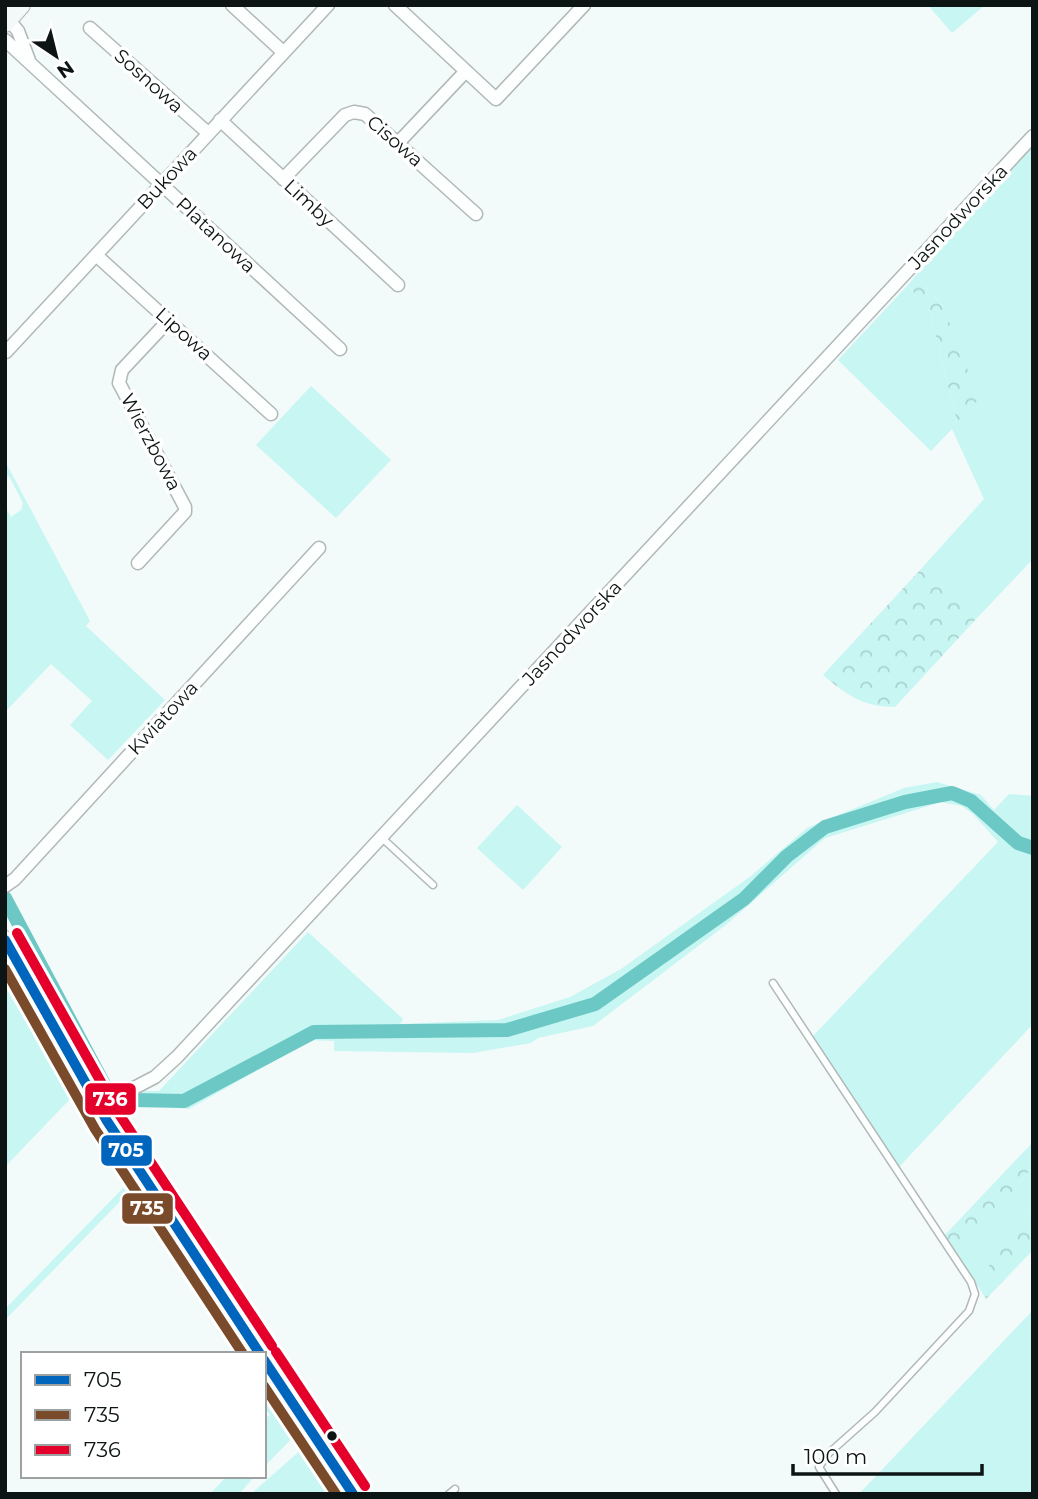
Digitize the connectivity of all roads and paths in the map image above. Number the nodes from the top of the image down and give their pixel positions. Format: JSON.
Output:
{"nodes":[{"id":1,"x":232,"y":5,"type":"edge"},
{"id":2,"x":328,"y":5,"type":"edge"},
{"id":3,"x":394,"y":5,"type":"edge"},
{"id":4,"x":584,"y":5,"type":"edge"},
{"id":5,"x":10,"y":15,"type":"edge"},
{"id":6,"x":90,"y":28,"type":"dead end"},
{"id":7,"x":5,"y":40,"type":"edge"},
{"id":8,"x":283,"y":52,"type":"junction"},
{"id":9,"x":30,"y":64,"type":"junction"},
{"id":10,"x":466,"y":71,"type":"junction"},
{"id":11,"x":220,"y":120,"type":"junction"},
{"id":12,"x":208,"y":133,"type":"junction"},
{"id":13,"x":1033,"y":136,"type":"edge"},
{"id":14,"x":398,"y":143,"type":"junction"},
{"id":15,"x":283,"y":179,"type":"junction"},
{"id":16,"x":162,"y":184,"type":"junction"},
{"id":17,"x":476,"y":214,"type":"dead end"},
{"id":18,"x":96,"y":255,"type":"junction"},
{"id":19,"x":398,"y":285,"type":"dead end"},
{"id":20,"x":168,"y":321,"type":"junction"},
{"id":21,"x":340,"y":349,"type":"dead end"},
{"id":22,"x":6,"y":352,"type":"edge"},
{"id":23,"x":271,"y":414,"type":"dead end"},
{"id":24,"x":319,"y":548,"type":"dead end"},
{"id":25,"x":138,"y":563,"type":"dead end"},
{"id":26,"x":382,"y":838,"type":"junction"},
{"id":27,"x":433,"y":885,"type":"dead end"},
{"id":28,"x":5,"y":886,"type":"edge"},
{"id":29,"x":5,"y":940,"type":"edge"},
{"id":30,"x":772,"y":983,"type":"dead end"},
{"id":31,"x":107,"y":1121,"type":"junction"},
{"id":32,"x":259,"y":1352,"type":"edge"},
{"id":33,"x":266,"y":1363,"type":"edge"},
{"id":34,"x":353,"y":1494,"type":"edge"},
{"id":35,"x":836,"y":1494,"type":"edge"}],
"edges":[{"from":1,"to":8,"type":"street"},
{"from":2,"to":8,"type":"street","name":"Bukowa"},
{"from":3,"to":10,"type":"street"},
{"from":4,"to":10,"type":"street"},
{"from":5,"to":9,"type":"street","name":"Platanowa"},
{"from":6,"to":12,"type":"street","name":"Sosnowa"},
{"from":7,"to":9,"type":"street","name":"Platanowa"},
{"from":8,"to":11,"type":"street","name":"Bukowa"},
{"from":9,"to":16,"type":"street","name":"Platanowa"},
{"from":10,"to":14,"type":"street"},
{"from":11,"to":12,"type":"street","name":"Bukowa"},
{"from":11,"to":15,"type":"street","name":"Limby"},
{"from":12,"to":16,"type":"street","name":"Bukowa"},
{"from":13,"to":26,"type":"street","name":"Jasnodworska"},
{"from":14,"to":15,"type":"street","name":"Cisowa"},
{"from":14,"to":17,"type":"street","name":"Cisowa"},
{"from":15,"to":19,"type":"street","name":"Limby"},
{"from":16,"to":18,"type":"street","name":"Bukowa"},
{"from":16,"to":21,"type":"street","name":"Platanowa"},
{"from":18,"to":20,"type":"street","name":"Lipowa"},
{"from":18,"to":22,"type":"street","name":"Bukowa"},
{"from":20,"to":23,"type":"street","name":"Lipowa"},
{"from":20,"to":25,"type":"street","name":"Wierzbowa"},
{"from":24,"to":28,"type":"street","name":"Kwiatowa"},
{"from":26,"to":27,"type":"lane"},
{"from":26,"to":31,"type":"street","name":"Jasnodworska"},
{"from":29,"to":31,"type":"main road"},
{"from":30,"to":35,"type":"lane"},
{"from":31,"to":32,"type":"main road"},
{"from":33,"to":34,"type":"main road"}]}
